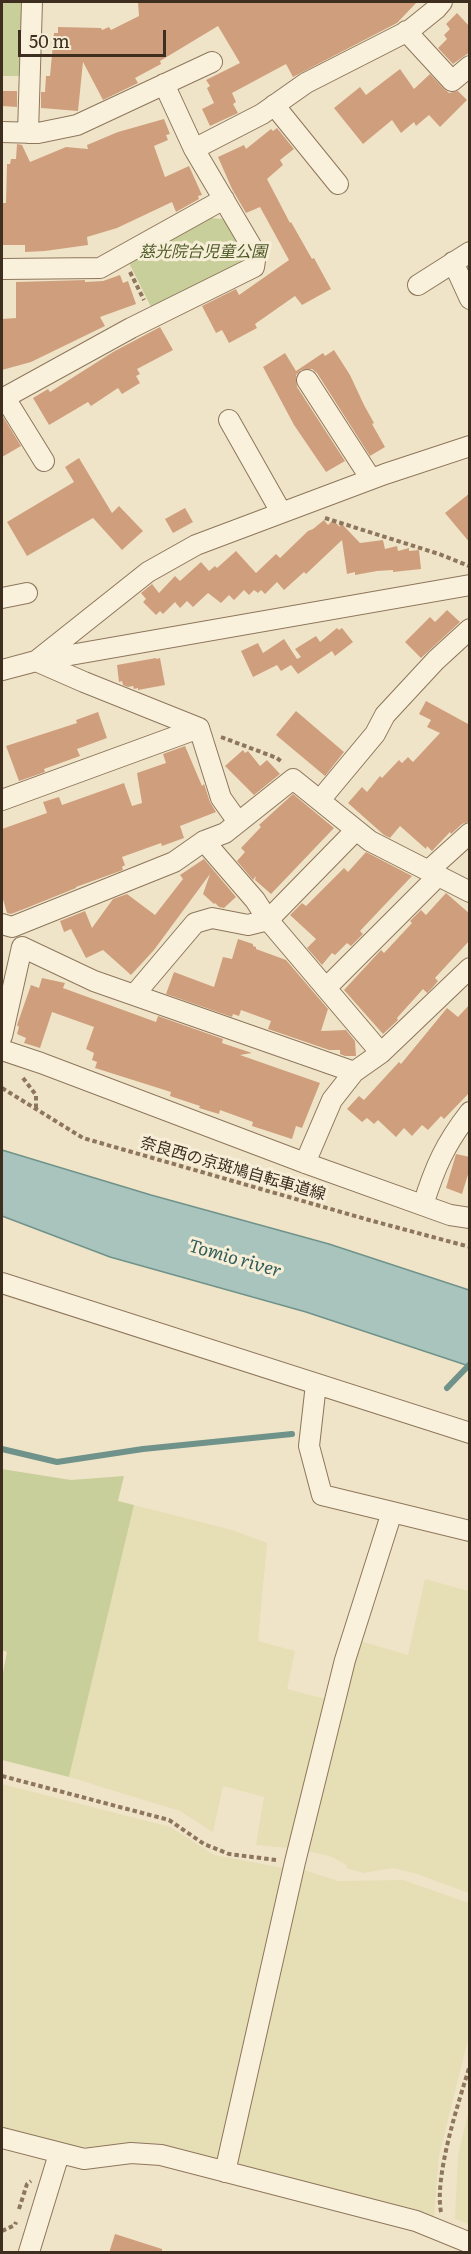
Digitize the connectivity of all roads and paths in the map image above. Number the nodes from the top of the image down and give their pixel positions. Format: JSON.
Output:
{"nodes":[{"id":1,"x":32,"y":2,"type":"edge"},
{"id":2,"x":441,"y":2,"type":"edge"},
{"id":3,"x":406,"y":31,"type":"junction"},
{"id":4,"x":212,"y":62,"type":"dead end"},
{"id":5,"x":470,"y":66,"type":"edge"},
{"id":6,"x":164,"y":84,"type":"junction"},
{"id":7,"x":274,"y":105,"type":"junction"},
{"id":8,"x":2,"y":132,"type":"edge"},
{"id":9,"x":28,"y":133,"type":"junction"},
{"id":10,"x":194,"y":149,"type":"junction"},
{"id":11,"x":338,"y":184,"type":"dead end"},
{"id":12,"x":224,"y":199,"type":"junction"},
{"id":13,"x":122,"y":255,"type":"junction"},
{"id":14,"x":461,"y":257,"type":"edge"},
{"id":15,"x":2,"y":268,"type":"edge"},
{"id":16,"x":418,"y":285,"type":"dead end"},
{"id":17,"x":470,"y":299,"type":"edge"},
{"id":18,"x":152,"y":317,"type":"junction"},
{"id":19,"x":307,"y":380,"type":"dead end"},
{"id":20,"x":3,"y":398,"type":"edge"},
{"id":21,"x":229,"y":420,"type":"dead end"},
{"id":22,"x":470,"y":446,"type":"edge"},
{"id":23,"x":44,"y":461,"type":"dead end"},
{"id":24,"x":371,"y":479,"type":"junction"},
{"id":25,"x":287,"y":510,"type":"junction"},
{"id":26,"x":470,"y":566,"type":"edge"},
{"id":27,"x":470,"y":585,"type":"edge"},
{"id":28,"x":27,"y":593,"type":"dead end"},
{"id":29,"x":2,"y":598,"type":"edge"},
{"id":30,"x":470,"y":629,"type":"edge"},
{"id":31,"x":36,"y":661,"type":"junction"},
{"id":32,"x":2,"y":670,"type":"edge"},
{"id":33,"x":199,"y":728,"type":"junction"},
{"id":34,"x":293,"y":778,"type":"junction"},
{"id":35,"x":2,"y":800,"type":"edge"},
{"id":36,"x":320,"y":801,"type":"junction"},
{"id":37,"x":238,"y":822,"type":"junction"},
{"id":38,"x":356,"y":830,"type":"junction"},
{"id":39,"x":470,"y":833,"type":"edge"},
{"id":40,"x":204,"y":841,"type":"junction"},
{"id":41,"x":433,"y":873,"type":"junction"},
{"id":42,"x":470,"y":892,"type":"edge"},
{"id":43,"x":268,"y":920,"type":"junction"},
{"id":44,"x":2,"y":924,"type":"edge"},
{"id":45,"x":469,"y":969,"type":"edge"},
{"id":46,"x":326,"y":988,"type":"junction"},
{"id":47,"x":134,"y":995,"type":"junction"},
{"id":48,"x":2,"y":1036,"type":"edge"},
{"id":49,"x":2,"y":1050,"type":"edge"},
{"id":50,"x":381,"y":1053,"type":"junction"},
{"id":51,"x":354,"y":1072,"type":"junction"},
{"id":52,"x":2,"y":1088,"type":"edge"},
{"id":53,"x":470,"y":1112,"type":"edge"},
{"id":54,"x":305,"y":1163,"type":"junction"},
{"id":55,"x":423,"y":1205,"type":"junction"},
{"id":56,"x":470,"y":1218,"type":"edge"},
{"id":57,"x":470,"y":1247,"type":"edge"},
{"id":58,"x":2,"y":1283,"type":"edge"},
{"id":59,"x":316,"y":1384,"type":"junction"},
{"id":60,"x":470,"y":1433,"type":"edge"},
{"id":61,"x":392,"y":1512,"type":"junction"},
{"id":62,"x":470,"y":1531,"type":"edge"},
{"id":63,"x":2,"y":1776,"type":"edge"},
{"id":64,"x":295,"y":1862,"type":"junction"},
{"id":65,"x":470,"y":2065,"type":"edge"},
{"id":66,"x":2,"y":2138,"type":"edge"},
{"id":67,"x":59,"y":2154,"type":"junction"},
{"id":68,"x":225,"y":2172,"type":"junction"},
{"id":69,"x":446,"y":2233,"type":"junction"},
{"id":70,"x":470,"y":2243,"type":"edge"},
{"id":71,"x":29,"y":2253,"type":"edge"}],
"edges":[{"from":1,"to":9,"type":"street"},
{"from":2,"to":3,"type":"street"},
{"from":3,"to":5,"type":"street"},
{"from":3,"to":7,"type":"street"},
{"from":4,"to":6,"type":"street"},
{"from":6,"to":9,"type":"street"},
{"from":6,"to":10,"type":"street"},
{"from":7,"to":10,"type":"street"},
{"from":7,"to":11,"type":"street"},
{"from":8,"to":9,"type":"street"},
{"from":10,"to":12,"type":"street"},
{"from":12,"to":13,"type":"street"},
{"from":12,"to":18,"type":"street"},
{"from":13,"to":15,"type":"street"},
{"from":13,"to":18,"type":"path"},
{"from":14,"to":16,"type":"street"},
{"from":14,"to":17,"type":"street"},
{"from":18,"to":20,"type":"street"},
{"from":19,"to":24,"type":"street"},
{"from":20,"to":23,"type":"street"},
{"from":21,"to":25,"type":"street"},
{"from":22,"to":24,"type":"street"},
{"from":24,"to":25,"type":"street"},
{"from":25,"to":26,"type":"path"},
{"from":25,"to":31,"type":"street"},
{"from":27,"to":31,"type":"street"},
{"from":28,"to":29,"type":"street"},
{"from":30,"to":36,"type":"street"},
{"from":31,"to":32,"type":"street"},
{"from":31,"to":33,"type":"street"},
{"from":33,"to":34,"type":"path"},
{"from":33,"to":35,"type":"street"},
{"from":33,"to":37,"type":"street"},
{"from":34,"to":36,"type":"street"},
{"from":34,"to":37,"type":"street"},
{"from":36,"to":38,"type":"street"},
{"from":37,"to":40,"type":"street"},
{"from":38,"to":41,"type":"street"},
{"from":38,"to":43,"type":"street"},
{"from":39,"to":41,"type":"street"},
{"from":40,"to":43,"type":"street"},
{"from":40,"to":44,"type":"street"},
{"from":41,"to":42,"type":"street"},
{"from":41,"to":46,"type":"street"},
{"from":43,"to":46,"type":"street"},
{"from":43,"to":47,"type":"street"},
{"from":45,"to":50,"type":"street"},
{"from":46,"to":50,"type":"street"},
{"from":47,"to":48,"type":"street"},
{"from":47,"to":51,"type":"street"},
{"from":49,"to":54,"type":"street"},
{"from":50,"to":51,"type":"street"},
{"from":51,"to":54,"type":"street"},
{"from":52,"to":57,"type":"path","name":"奈良西の京斑鳩自転車道線"},
{"from":53,"to":55,"type":"street"},
{"from":54,"to":55,"type":"street"},
{"from":55,"to":56,"type":"street"},
{"from":58,"to":59,"type":"street"},
{"from":59,"to":60,"type":"street"},
{"from":59,"to":61,"type":"street"},
{"from":61,"to":62,"type":"street"},
{"from":61,"to":64,"type":"street"},
{"from":63,"to":64,"type":"path"},
{"from":64,"to":68,"type":"street"},
{"from":65,"to":69,"type":"path"},
{"from":66,"to":67,"type":"street"},
{"from":67,"to":68,"type":"street"},
{"from":67,"to":71,"type":"street"},
{"from":68,"to":69,"type":"street"},
{"from":69,"to":70,"type":"street"}]}
